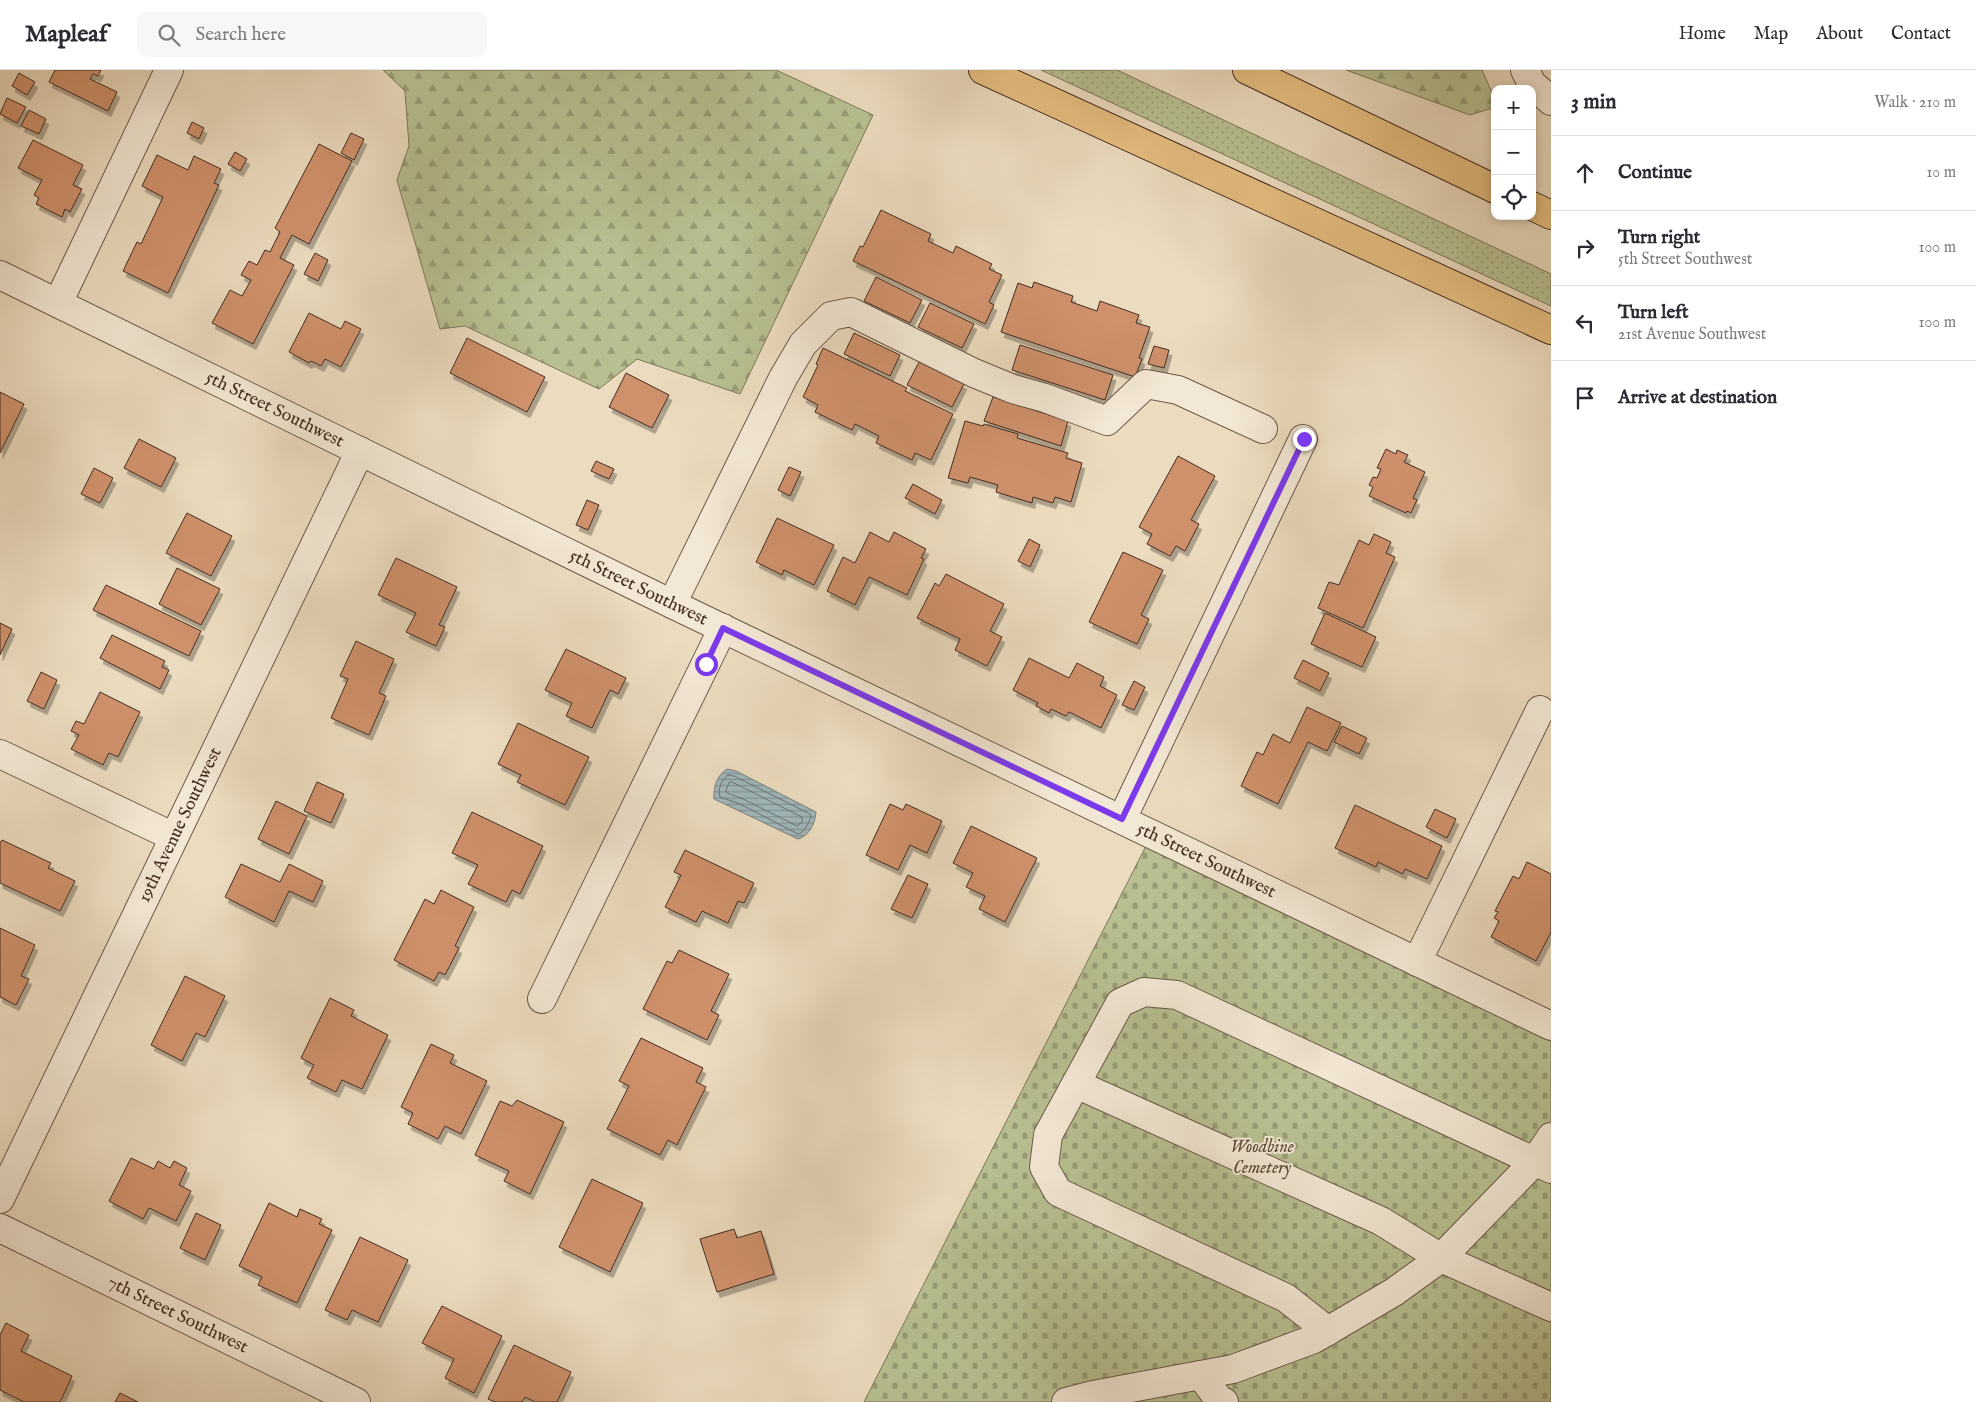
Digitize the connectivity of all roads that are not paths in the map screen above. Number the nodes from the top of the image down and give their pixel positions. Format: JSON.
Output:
{"nodes":[{"id":1,"x":169,"y":70,"type":"edge"},
{"id":2,"x":982,"y":70,"type":"edge"},
{"id":3,"x":1246,"y":70,"type":"edge"},
{"id":4,"x":1525,"y":70,"type":"edge"},
{"id":5,"x":1546,"y":97,"type":"edge"},
{"id":6,"x":1491,"y":186,"type":"edge"},
{"id":7,"x":1536,"y":208,"type":"edge"},
{"id":8,"x":1551,"y":215,"type":"edge"},
{"id":9,"x":0,"y":274,"type":"edge"},
{"id":10,"x":58,"y":303,"type":"junction"},
{"id":11,"x":1551,"y":330,"type":"edge"},
{"id":12,"x":1263,"y":429,"type":"dead end"},
{"id":13,"x":1304,"y":439,"type":"dead end"},
{"id":14,"x":360,"y":451,"type":"junction"},
{"id":15,"x":672,"y":604,"type":"junction"},
{"id":16,"x":723,"y":628,"type":"junction"},
{"id":17,"x":1540,"y":710,"type":"dead end"},
{"id":18,"x":0,"y":754,"type":"edge"},
{"id":19,"x":1122,"y":819,"type":"junction"},
{"id":20,"x":174,"y":837,"type":"junction"},
{"id":21,"x":1417,"y":962,"type":"junction"},
{"id":22,"x":542,"y":998,"type":"dead end"},
{"id":23,"x":1551,"y":1026,"type":"edge"},
{"id":24,"x":1076,"y":1084,"type":"junction"},
{"id":25,"x":1551,"y":1137,"type":"edge"},
{"id":26,"x":1543,"y":1165,"type":"edge"},
{"id":27,"x":0,"y":1199,"type":"edge"},
{"id":28,"x":0,"y":1228,"type":"edge"},
{"id":29,"x":1441,"y":1258,"type":"junction"},
{"id":30,"x":1551,"y":1307,"type":"edge"},
{"id":31,"x":1328,"y":1331,"type":"junction"},
{"id":32,"x":1200,"y":1375,"type":"junction"},
{"id":33,"x":356,"y":1402,"type":"edge"},
{"id":34,"x":1066,"y":1402,"type":"edge"},
{"id":35,"x":1224,"y":1402,"type":"edge"}],
"edges":[{"from":1,"to":10,"type":"street"},
{"from":2,"to":11,"type":"highway"},
{"from":3,"to":6,"type":"highway"},
{"from":4,"to":5,"type":"street"},
{"from":7,"to":8,"type":"highway"},
{"from":9,"to":10,"type":"street","name":"5th Street Southwest"},
{"from":10,"to":14,"type":"street","name":"5th Street Southwest"},
{"from":12,"to":15,"type":"street"},
{"from":13,"to":19,"type":"street"},
{"from":14,"to":15,"type":"street","name":"5th Street Southwest"},
{"from":14,"to":20,"type":"street","name":"19th Avenue Southwest"},
{"from":15,"to":16,"type":"street","name":"5th Street Southwest"},
{"from":16,"to":19,"type":"street","name":"5th Street Southwest"},
{"from":16,"to":22,"type":"street"},
{"from":17,"to":21,"type":"street"},
{"from":18,"to":20,"type":"street"},
{"from":19,"to":21,"type":"street","name":"5th Street Southwest"},
{"from":20,"to":27,"type":"street","name":"19th Avenue Southwest"},
{"from":21,"to":23,"type":"street","name":"5th Street Southwest"},
{"from":24,"to":26,"type":"street"},
{"from":24,"to":29,"type":"street"},
{"from":24,"to":31,"type":"street"},
{"from":25,"to":26,"type":"street"},
{"from":26,"to":29,"type":"street"},
{"from":28,"to":33,"type":"street","name":"7th Street Southwest"},
{"from":29,"to":30,"type":"street"},
{"from":29,"to":31,"type":"street"},
{"from":31,"to":32,"type":"street"},
{"from":32,"to":34,"type":"street"},
{"from":32,"to":35,"type":"street"}]}
